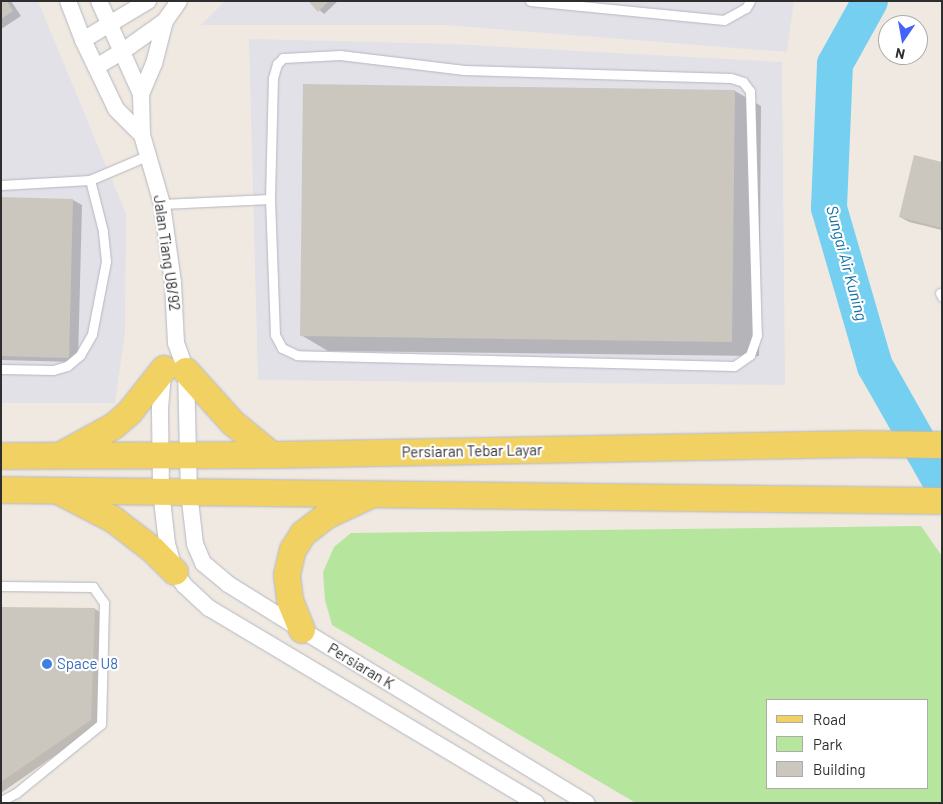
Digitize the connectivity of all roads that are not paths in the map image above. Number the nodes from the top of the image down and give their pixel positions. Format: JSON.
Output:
{"nodes":[{"id":1,"x":68,"y":1,"type":"edge"},
{"id":2,"x":99,"y":1,"type":"edge"},
{"id":3,"x":146,"y":1,"type":"edge"},
{"id":4,"x":179,"y":1,"type":"edge"},
{"id":5,"x":530,"y":1,"type":"edge"},
{"id":6,"x":750,"y":1,"type":"edge"},
{"id":7,"x":165,"y":20,"type":"junction"},
{"id":8,"x":110,"y":24,"type":"junction"},
{"id":9,"x":83,"y":40,"type":"junction"},
{"id":10,"x":123,"y":51,"type":"junction"},
{"id":11,"x":96,"y":67,"type":"junction"},
{"id":12,"x":141,"y":94,"type":"junction"},
{"id":13,"x":142,"y":135,"type":"junction"},
{"id":14,"x":149,"y":155,"type":"junction"},
{"id":15,"x":90,"y":180,"type":"junction"},
{"id":16,"x":1,"y":185,"type":"edge"},
{"id":17,"x":270,"y":199,"type":"junction"},
{"id":18,"x":162,"y":204,"type":"junction"},
{"id":19,"x":1,"y":369,"type":"edge"},
{"id":20,"x":175,"y":370,"type":"junction"},
{"id":21,"x":942,"y":445,"type":"edge"},
{"id":22,"x":272,"y":455,"type":"junction"},
{"id":23,"x":1,"y":456,"type":"edge"},
{"id":24,"x":58,"y":456,"type":"junction"},
{"id":25,"x":160,"y":456,"type":"junction"},
{"id":26,"x":190,"y":456,"type":"junction"},
{"id":27,"x":1,"y":490,"type":"edge"},
{"id":28,"x":58,"y":491,"type":"junction"},
{"id":29,"x":162,"y":491,"type":"junction"},
{"id":30,"x":189,"y":492,"type":"junction"},
{"id":31,"x":372,"y":495,"type":"junction"},
{"id":32,"x":942,"y":501,"type":"edge"},
{"id":33,"x":175,"y":572,"type":"junction"},
{"id":34,"x":1,"y":586,"type":"edge"},
{"id":35,"x":302,"y":630,"type":"junction"},
{"id":36,"x":1,"y":801,"type":"edge"},
{"id":37,"x":536,"y":803,"type":"edge"},
{"id":38,"x":586,"y":803,"type":"edge"}],
"edges":[{"from":1,"to":9,"type":"street","name":"Jalan Tiang U8/92"},
{"from":2,"to":8,"type":"street","name":"Jalan Tiang U8/92"},
{"from":3,"to":8,"type":"street"},
{"from":4,"to":7,"type":"street"},
{"from":5,"to":6,"type":"lane"},
{"from":7,"to":10,"type":"street"},
{"from":7,"to":12,"type":"street"},
{"from":8,"to":9,"type":"street"},
{"from":8,"to":10,"type":"street","name":"Jalan Tiang U8/92"},
{"from":9,"to":11,"type":"street","name":"Jalan Tiang U8/92"},
{"from":10,"to":11,"type":"street"},
{"from":10,"to":12,"type":"street","name":"Jalan Tiang U8/92"},
{"from":11,"to":13,"type":"street","name":"Jalan Tiang U8/92"},
{"from":12,"to":13,"type":"street","name":"Jalan Tiang U8/92"},
{"from":13,"to":14,"type":"street","name":"Jalan Tiang U8/92"},
{"from":14,"to":15,"type":"lane"},
{"from":14,"to":18,"type":"street","name":"Jalan Tiang U8/92"},
{"from":15,"to":16,"type":"lane"},
{"from":15,"to":19,"type":"lane"},
{"from":17,"to":17,"type":"lane"},
{"from":17,"to":18,"type":"lane"},
{"from":18,"to":20,"type":"street","name":"Jalan Tiang U8/92"},
{"from":20,"to":22,"type":"main road"},
{"from":20,"to":24,"type":"main road"},
{"from":20,"to":25,"type":"street","name":"Persiaran K"},
{"from":20,"to":26,"type":"street","name":"Persiaran K"},
{"from":21,"to":22,"type":"main road","name":"Persiaran Tebar Layar"},
{"from":22,"to":26,"type":"main road","name":"Persiaran Tebar Layar"},
{"from":23,"to":24,"type":"main road","name":"Persiaran Tebar Layar"},
{"from":24,"to":25,"type":"main road","name":"Persiaran Tebar Layar"},
{"from":25,"to":26,"type":"main road","name":"Persiaran Tebar Layar"},
{"from":25,"to":29,"type":"street","name":"Persiaran K"},
{"from":26,"to":30,"type":"street","name":"Persiaran K"},
{"from":27,"to":28,"type":"main road"},
{"from":28,"to":29,"type":"main road"},
{"from":28,"to":33,"type":"main road"},
{"from":29,"to":30,"type":"main road"},
{"from":29,"to":33,"type":"street","name":"Persiaran K"},
{"from":30,"to":31,"type":"main road"},
{"from":30,"to":35,"type":"street","name":"Persiaran K"},
{"from":31,"to":32,"type":"main road"},
{"from":31,"to":35,"type":"main road"},
{"from":33,"to":37,"type":"street","name":"Persiaran K"},
{"from":34,"to":36,"type":"lane"},
{"from":35,"to":38,"type":"street","name":"Persiaran K"}]}
